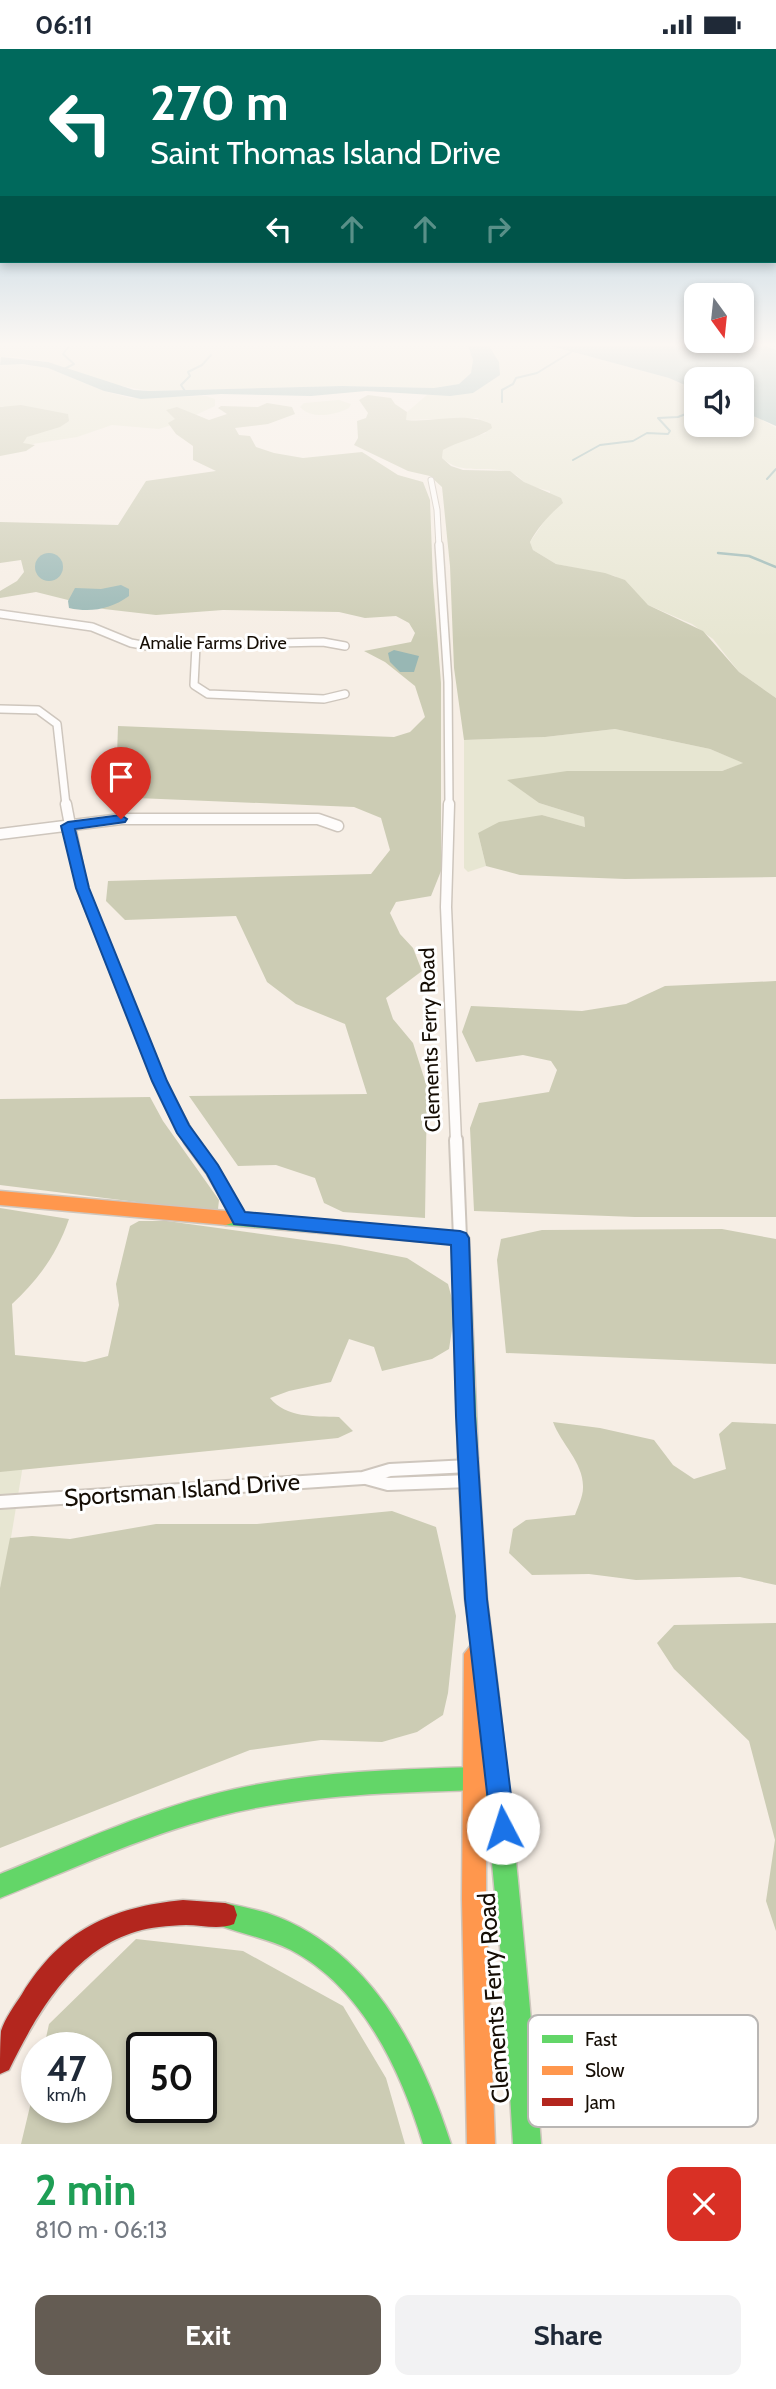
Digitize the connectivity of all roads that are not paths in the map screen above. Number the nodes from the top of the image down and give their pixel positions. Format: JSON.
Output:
{"nodes":[{"id":1,"x":431,"y":480,"type":"dead end"},
{"id":2,"x":0,"y":614,"type":"edge"},
{"id":3,"x":196,"y":646,"type":"junction"},
{"id":4,"x":345,"y":646,"type":"dead end"},
{"id":5,"x":345,"y":694,"type":"dead end"},
{"id":6,"x":0,"y":709,"type":"edge"},
{"id":7,"x":68,"y":826,"type":"junction"},
{"id":8,"x":338,"y":826,"type":"dead end"},
{"id":9,"x":0,"y":834,"type":"edge"},
{"id":10,"x":0,"y":1198,"type":"edge"},
{"id":11,"x":240,"y":1219,"type":"junction"},
{"id":12,"x":460,"y":1238,"type":"junction"},
{"id":13,"x":469,"y":1474,"type":"junction"},
{"id":14,"x":0,"y":1502,"type":"edge"},
{"id":15,"x":476,"y":1599,"type":"junction"},
{"id":16,"x":498,"y":1778,"type":"junction"},
{"id":17,"x":472,"y":1779,"type":"junction"},
{"id":18,"x":0,"y":1885,"type":"edge"},
{"id":19,"x":0,"y":2061,"type":"edge"},
{"id":20,"x":437,"y":2144,"type":"edge"},
{"id":21,"x":481,"y":2144,"type":"edge"},
{"id":22,"x":527,"y":2144,"type":"edge"}],
"edges":[{"from":1,"to":12,"type":"street","name":"Clements Ferry Road"},
{"from":2,"to":3,"type":"street","name":"Amalie Farms Drive"},
{"from":3,"to":4,"type":"street","name":"Amalie Farms Drive"},
{"from":3,"to":5,"type":"street"},
{"from":6,"to":7,"type":"street"},
{"from":7,"to":8,"type":"street"},
{"from":7,"to":9,"type":"street"},
{"from":7,"to":11,"type":"street"},
{"from":10,"to":11,"type":"main road"},
{"from":11,"to":12,"type":"main road"},
{"from":12,"to":13,"type":"main road","name":"Clements Ferry Road"},
{"from":13,"to":14,"type":"street","name":"Sportsman Island Drive"},
{"from":13,"to":15,"type":"main road","name":"Clements Ferry Road"},
{"from":15,"to":16,"type":"main road","name":"Clements Ferry Road"},
{"from":15,"to":17,"type":"main road","name":"Clements Ferry Road"},
{"from":16,"to":17,"type":"main road"},
{"from":16,"to":22,"type":"main road","name":"Clements Ferry Road"},
{"from":17,"to":18,"type":"main road"},
{"from":17,"to":21,"type":"main road","name":"Clements Ferry Road"},
{"from":19,"to":20,"type":"main road"}]}
